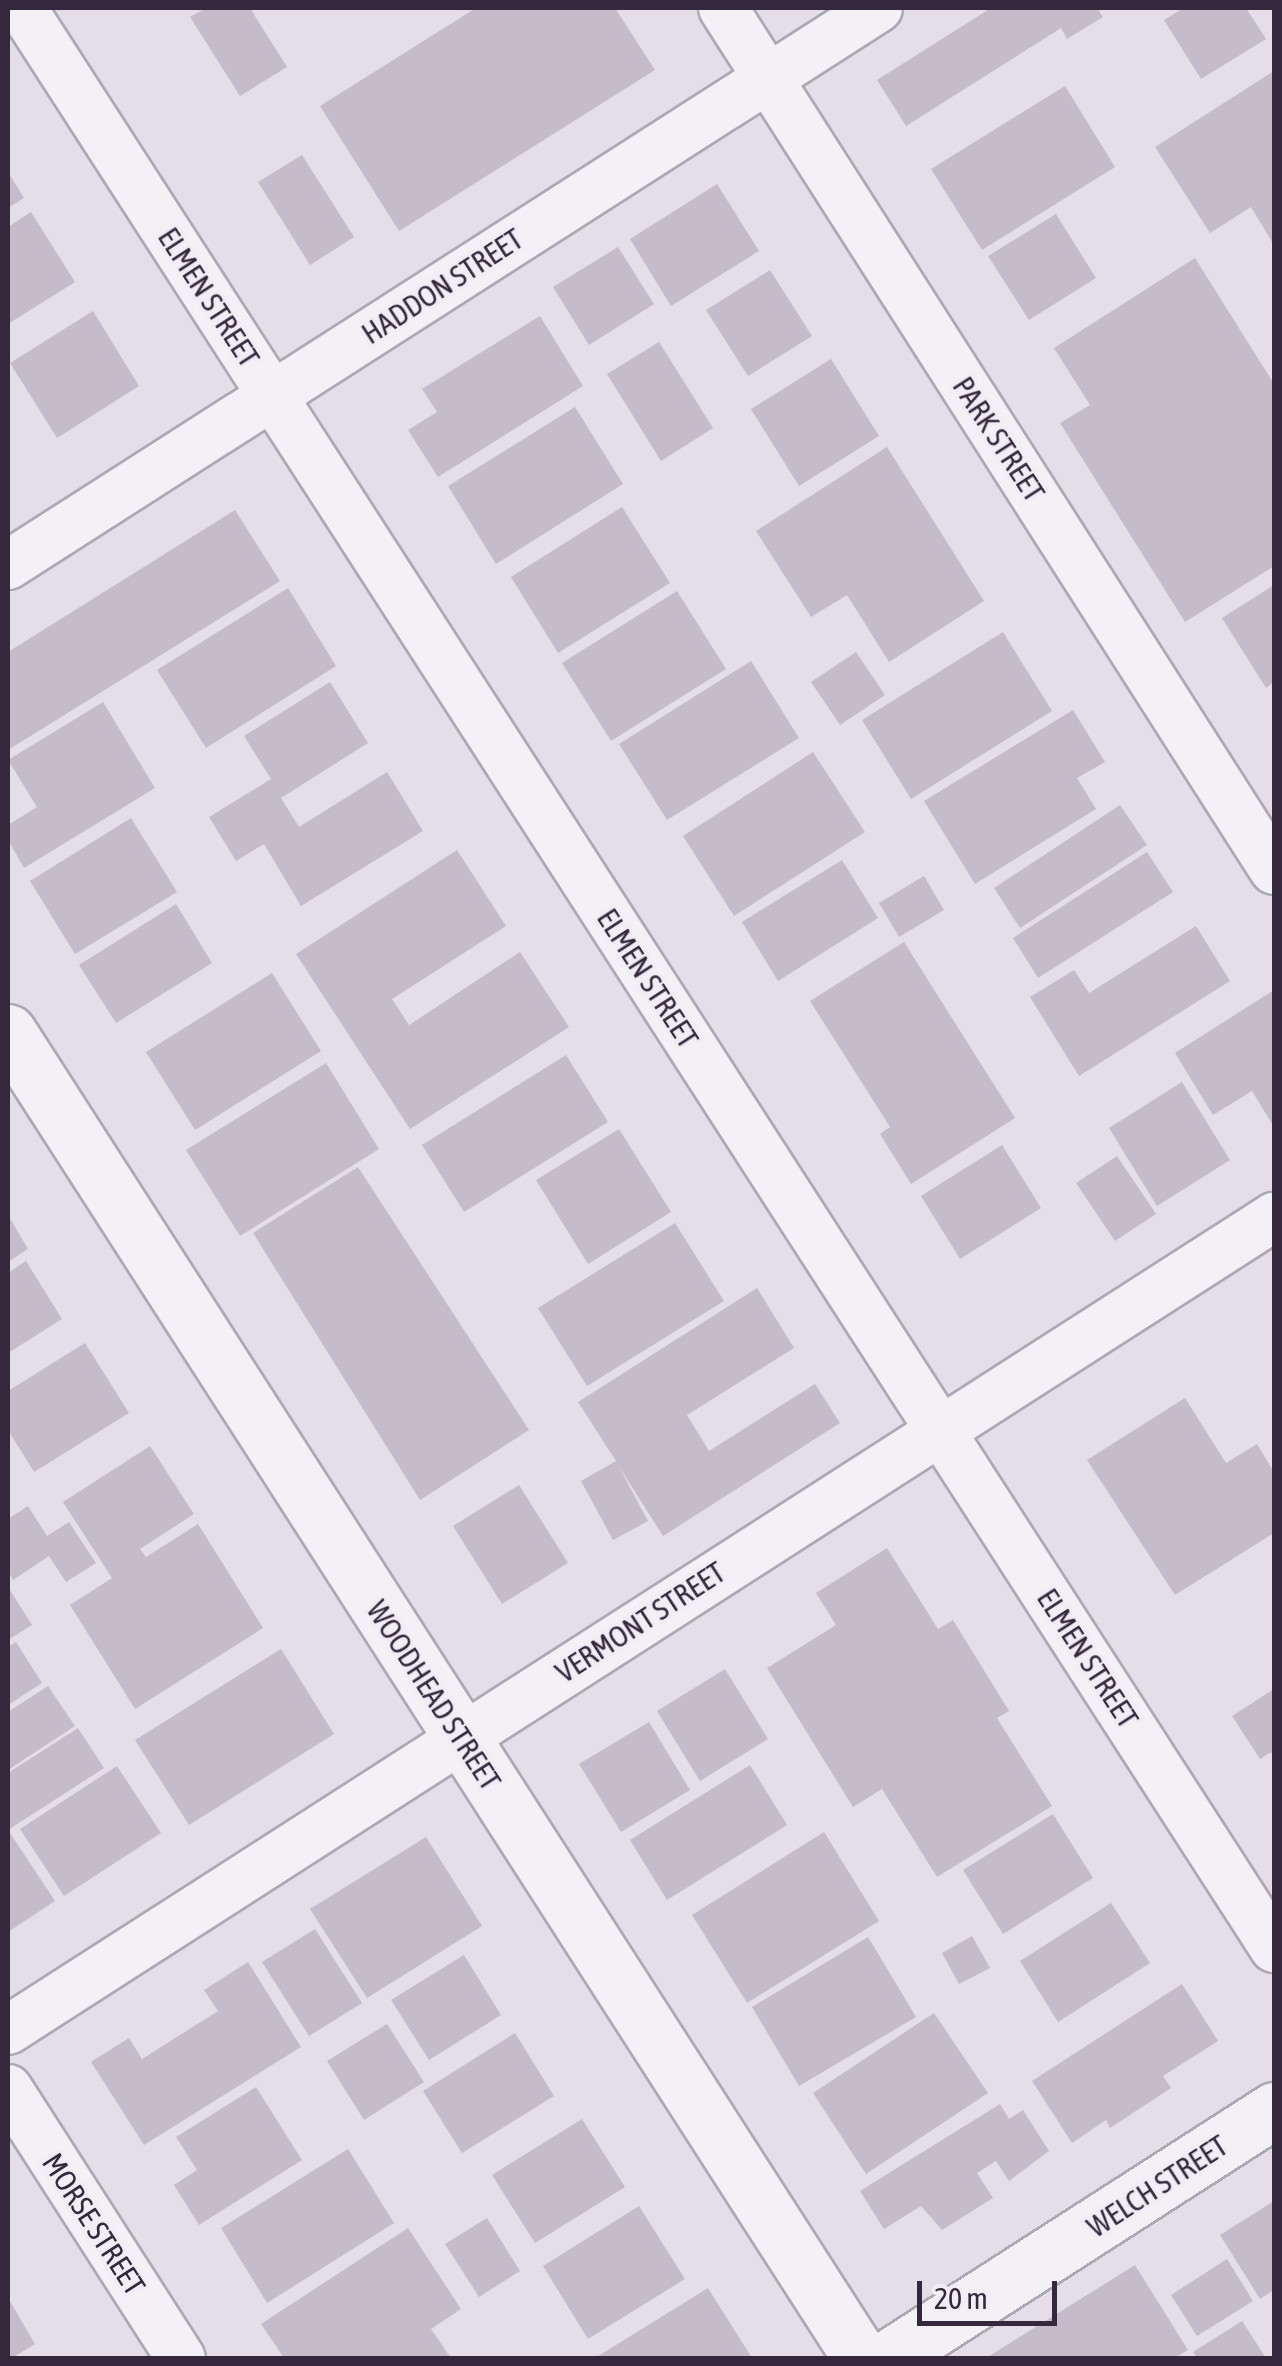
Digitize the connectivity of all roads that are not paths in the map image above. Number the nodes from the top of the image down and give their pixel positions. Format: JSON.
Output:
{"nodes":[{"id":1,"x":22,"y":8,"type":"edge"},
{"id":2,"x":723,"y":8,"type":"edge"},
{"id":3,"x":878,"y":8,"type":"edge"},
{"id":4,"x":768,"y":77,"type":"junction"},
{"id":5,"x":272,"y":395,"type":"junction"},
{"id":6,"x":8,"y":565,"type":"edge"},
{"id":7,"x":1274,"y":870,"type":"edge"},
{"id":8,"x":8,"y":1032,"type":"edge"},
{"id":9,"x":1274,"y":1218,"type":"edge"},
{"id":10,"x":940,"y":1428,"type":"junction"},
{"id":11,"x":462,"y":1737,"type":"junction"},
{"id":12,"x":1274,"y":1948,"type":"edge"},
{"id":13,"x":8,"y":2030,"type":"edge"},
{"id":14,"x":8,"y":2089,"type":"edge"},
{"id":15,"x":1274,"y":2110,"type":"edge"},
{"id":16,"x":181,"y":2358,"type":"edge"},
{"id":17,"x":861,"y":2358,"type":"edge"},
{"id":18,"x":888,"y":2358,"type":"edge"}],
"edges":[{"from":1,"to":5,"type":"street","name":"ELMEN STREET"},
{"from":2,"to":4,"type":"street","name":"PARK STREET"},
{"from":3,"to":4,"type":"street","name":"HADDON STREET"},
{"from":4,"to":5,"type":"street","name":"HADDON STREET"},
{"from":4,"to":7,"type":"street","name":"PARK STREET"},
{"from":5,"to":6,"type":"street","name":"HADDON STREET"},
{"from":5,"to":10,"type":"street","name":"ELMEN STREET"},
{"from":8,"to":11,"type":"street","name":"WOODHEAD STREET"},
{"from":9,"to":10,"type":"street","name":"VERMONT STREET"},
{"from":10,"to":11,"type":"street","name":"VERMONT STREET"},
{"from":10,"to":12,"type":"street","name":"ELMEN STREET"},
{"from":11,"to":13,"type":"street","name":"VERMONT STREET"},
{"from":11,"to":17,"type":"street","name":"WOODHEAD STREET"},
{"from":14,"to":16,"type":"street","name":"MORSE STREET"},
{"from":15,"to":18,"type":"street","name":"WELCH STREET"}]}
